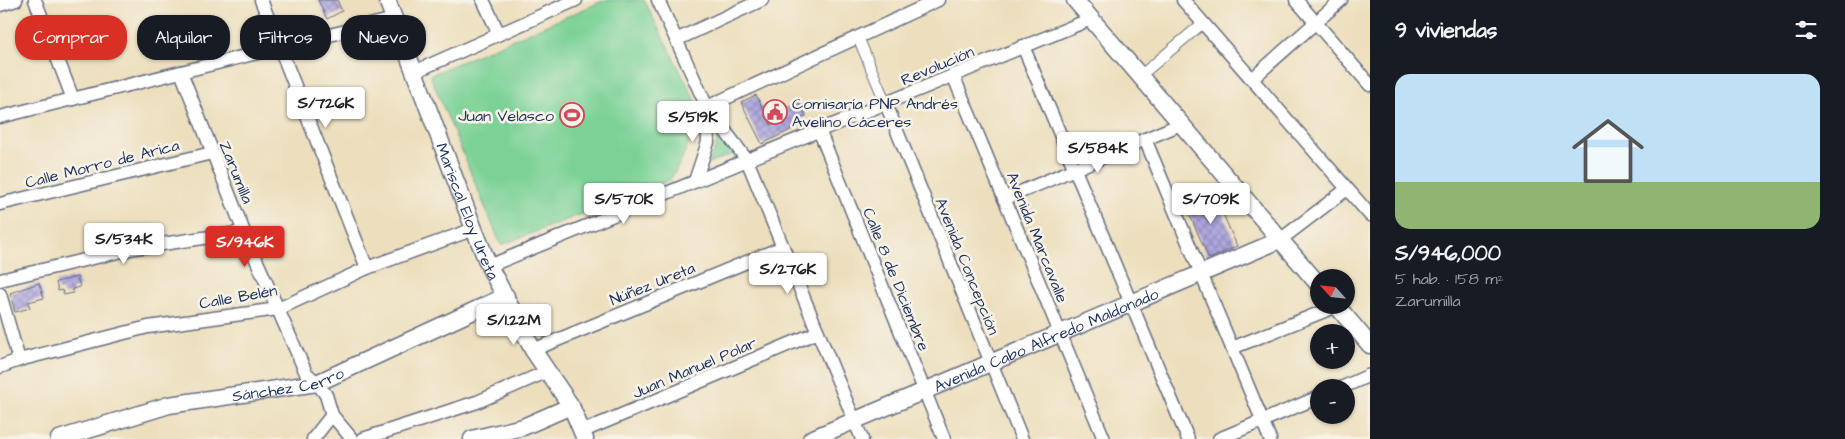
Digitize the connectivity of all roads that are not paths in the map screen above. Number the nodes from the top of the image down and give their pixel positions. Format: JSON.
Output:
{"nodes":[{"id":1,"x":16,"y":0,"type":"edge"},
{"id":2,"x":35,"y":0,"type":"edge"},
{"id":3,"x":261,"y":0,"type":"edge"},
{"id":4,"x":387,"y":0,"type":"edge"},
{"id":5,"x":484,"y":0,"type":"edge"},
{"id":6,"x":658,"y":0,"type":"edge"},
{"id":7,"x":762,"y":0,"type":"edge"},
{"id":8,"x":938,"y":0,"type":"edge"},
{"id":9,"x":1075,"y":0,"type":"edge"},
{"id":10,"x":1183,"y":0,"type":"edge"},
{"id":11,"x":1296,"y":0,"type":"edge"},
{"id":12,"x":1341,"y":0,"type":"edge"},
{"id":13,"x":573,"y":1,"type":"edge"},
{"id":14,"x":0,"y":5,"type":"edge"},
{"id":15,"x":267,"y":15,"type":"edge"},
{"id":16,"x":393,"y":15,"type":"edge"},
{"id":17,"x":1091,"y":18,"type":"junction"},
{"id":18,"x":1316,"y":22,"type":"junction"},
{"id":19,"x":1203,"y":23,"type":"junction"},
{"id":20,"x":499,"y":34,"type":"junction"},
{"id":21,"x":858,"y":37,"type":"junction"},
{"id":22,"x":676,"y":40,"type":"junction"},
{"id":23,"x":1023,"y":46,"type":"junction"},
{"id":24,"x":240,"y":58,"type":"edge"},
{"id":25,"x":284,"y":60,"type":"edge"},
{"id":26,"x":409,"y":60,"type":"edge"},
{"id":27,"x":181,"y":72,"type":"junction"},
{"id":28,"x":414,"y":72,"type":"junction"},
{"id":29,"x":953,"y":75,"type":"junction"},
{"id":30,"x":1140,"y":76,"type":"junction"},
{"id":31,"x":1252,"y":79,"type":"junction"},
{"id":32,"x":1370,"y":85,"type":"edge"},
{"id":33,"x":73,"y":99,"type":"junction"},
{"id":34,"x":886,"y":104,"type":"junction"},
{"id":35,"x":707,"y":107,"type":"junction"},
{"id":36,"x":0,"y":117,"type":"edge"},
{"id":37,"x":1181,"y":124,"type":"junction"},
{"id":38,"x":819,"y":130,"type":"junction"},
{"id":39,"x":1145,"y":140,"type":"junction"},
{"id":40,"x":212,"y":153,"type":"junction"},
{"id":41,"x":747,"y":160,"type":"junction"},
{"id":42,"x":1075,"y":169,"type":"junction"},
{"id":43,"x":695,"y":181,"type":"junction"},
{"id":44,"x":1348,"y":189,"type":"junction"},
{"id":45,"x":1004,"y":199,"type":"junction"},
{"id":46,"x":0,"y":204,"type":"edge"},
{"id":47,"x":1370,"y":215,"type":"edge"},
{"id":48,"x":474,"y":229,"type":"junction"},
{"id":49,"x":244,"y":232,"type":"junction"},
{"id":50,"x":1280,"y":240,"type":"junction"},
{"id":51,"x":783,"y":247,"type":"junction"},
{"id":52,"x":490,"y":266,"type":"junction"},
{"id":53,"x":366,"y":268,"type":"junction"},
{"id":54,"x":1201,"y":273,"type":"junction"},
{"id":55,"x":1310,"y":275,"type":"edge"},
{"id":56,"x":0,"y":280,"type":"edge"},
{"id":57,"x":0,"y":294,"type":"edge"},
{"id":58,"x":506,"y":296,"type":"junction"},
{"id":59,"x":1131,"y":303,"type":"junction"},
{"id":60,"x":278,"y":309,"type":"junction"},
{"id":61,"x":1314,"y":314,"type":"edge"},
{"id":62,"x":1344,"y":314,"type":"edge"},
{"id":63,"x":818,"y":332,"type":"junction"},
{"id":64,"x":1060,"y":333,"type":"junction"},
{"id":65,"x":1370,"y":345,"type":"edge"},
{"id":66,"x":1232,"y":348,"type":"junction"},
{"id":67,"x":534,"y":350,"type":"junction"},
{"id":68,"x":19,"y":360,"type":"junction"},
{"id":69,"x":990,"y":363,"type":"junction"},
{"id":70,"x":0,"y":367,"type":"edge"},
{"id":71,"x":548,"y":371,"type":"junction"},
{"id":72,"x":1370,"y":376,"type":"edge"},
{"id":73,"x":1355,"y":382,"type":"edge"},
{"id":74,"x":316,"y":383,"type":"junction"},
{"id":75,"x":925,"y":391,"type":"junction"},
{"id":76,"x":1310,"y":401,"type":"edge"},
{"id":77,"x":571,"y":406,"type":"junction"},
{"id":78,"x":332,"y":415,"type":"junction"},
{"id":79,"x":854,"y":420,"type":"junction"},
{"id":80,"x":1263,"y":421,"type":"junction"},
{"id":81,"x":524,"y":433,"type":"edge"},
{"id":82,"x":583,"y":435,"type":"edge"},
{"id":83,"x":59,"y":439,"type":"edge"},
{"id":84,"x":313,"y":439,"type":"edge"},
{"id":85,"x":352,"y":439,"type":"edge"},
{"id":86,"x":363,"y":439,"type":"edge"},
{"id":87,"x":472,"y":439,"type":"edge"},
{"id":88,"x":811,"y":439,"type":"edge"},
{"id":89,"x":862,"y":439,"type":"edge"},
{"id":90,"x":944,"y":439,"type":"edge"},
{"id":91,"x":1022,"y":439,"type":"edge"},
{"id":92,"x":1104,"y":439,"type":"edge"},
{"id":93,"x":1188,"y":439,"type":"edge"},
{"id":94,"x":1219,"y":439,"type":"edge"},
{"id":95,"x":1270,"y":439,"type":"edge"}],
"edges":[{"from":1,"to":14,"type":"street"},
{"from":2,"to":33,"type":"street"},
{"from":3,"to":15,"type":"street"},
{"from":4,"to":16,"type":"street","name":"Mariscal Eloy Ureta"},
{"from":5,"to":20,"type":"street"},
{"from":6,"to":22,"type":"street"},
{"from":7,"to":22,"type":"street"},
{"from":8,"to":21,"type":"street"},
{"from":9,"to":17,"type":"street"},
{"from":10,"to":19,"type":"street"},
{"from":11,"to":18,"type":"street"},
{"from":12,"to":18,"type":"street"},
{"from":13,"to":20,"type":"street"},
{"from":17,"to":23,"type":"street","name":"Revolución"},
{"from":17,"to":30,"type":"street"},
{"from":18,"to":31,"type":"street"},
{"from":18,"to":32,"type":"street"},
{"from":19,"to":30,"type":"street"},
{"from":19,"to":31,"type":"street"},
{"from":20,"to":28,"type":"street"},
{"from":21,"to":34,"type":"street"},
{"from":21,"to":35,"type":"street"},
{"from":22,"to":35,"type":"street"},
{"from":23,"to":29,"type":"street","name":"Revolución"},
{"from":23,"to":42,"type":"street"},
{"from":24,"to":27,"type":"street"},
{"from":25,"to":53,"type":"street"},
{"from":26,"to":28,"type":"street","name":"Mariscal Eloy Ureta"},
{"from":27,"to":33,"type":"street"},
{"from":27,"to":40,"type":"street","name":"Zarumilla"},
{"from":28,"to":48,"type":"street","name":"Mariscal Eloy Ureta"},
{"from":29,"to":34,"type":"street","name":"Revolución"},
{"from":29,"to":45,"type":"street","name":"Avenida Marcavalle"},
{"from":30,"to":37,"type":"street"},
{"from":31,"to":44,"type":"street"},
{"from":33,"to":36,"type":"street"},
{"from":34,"to":38,"type":"street","name":"Revolución"},
{"from":34,"to":69,"type":"street","name":"Avenida Concepción"},
{"from":35,"to":41,"type":"street"},
{"from":35,"to":43,"type":"street"},
{"from":37,"to":39,"type":"street"},
{"from":37,"to":50,"type":"street"},
{"from":38,"to":41,"type":"street","name":"Revolución"},
{"from":38,"to":75,"type":"street","name":"Calle 8 de Diciembre"},
{"from":39,"to":42,"type":"street"},
{"from":39,"to":54,"type":"street"},
{"from":40,"to":46,"type":"street","name":"Calle Morro de Arica"},
{"from":40,"to":49,"type":"street","name":"Zarumilla"},
{"from":41,"to":43,"type":"street","name":"Revolución"},
{"from":41,"to":51,"type":"street"},
{"from":42,"to":45,"type":"street"},
{"from":42,"to":59,"type":"street"},
{"from":43,"to":52,"type":"street","name":"Revolución"},
{"from":44,"to":47,"type":"street"},
{"from":44,"to":50,"type":"street"},
{"from":45,"to":64,"type":"street","name":"Avenida Marcavalle"},
{"from":48,"to":52,"type":"street","name":"Mariscal Eloy Ureta"},
{"from":48,"to":53,"type":"street","name":"Calle Belén"},
{"from":49,"to":56,"type":"street"},
{"from":49,"to":60,"type":"street","name":"Zarumilla"},
{"from":50,"to":54,"type":"street","name":"Avenida Cabo Alfredo Maldonado"},
{"from":50,"to":55,"type":"street"},
{"from":51,"to":63,"type":"street"},
{"from":51,"to":67,"type":"street","name":"Núñez Ureta"},
{"from":52,"to":58,"type":"street","name":"Mariscal Eloy Ureta"},
{"from":53,"to":60,"type":"street","name":"Calle Belén"},
{"from":54,"to":59,"type":"street","name":"Avenida Cabo Alfredo Maldonado"},
{"from":54,"to":66,"type":"street"},
{"from":57,"to":68,"type":"street"},
{"from":58,"to":67,"type":"street","name":"Mariscal Eloy Ureta"},
{"from":58,"to":74,"type":"street","name":"Sánchez Cerro"},
{"from":59,"to":64,"type":"street","name":"Avenida Cabo Alfredo Maldonado"},
{"from":59,"to":93,"type":"street"},
{"from":60,"to":68,"type":"street","name":"Calle Belén"},
{"from":60,"to":74,"type":"street","name":"Zarumilla"},
{"from":61,"to":66,"type":"street"},
{"from":62,"to":65,"type":"street"},
{"from":63,"to":79,"type":"street"},
{"from":63,"to":82,"type":"street","name":"Juan Manuel Polar"},
{"from":64,"to":69,"type":"street","name":"Avenida Cabo Alfredo Maldonado"},
{"from":64,"to":92,"type":"street","name":"Avenida Marcavalle"},
{"from":66,"to":80,"type":"street"},
{"from":67,"to":71,"type":"street","name":"Mariscal Eloy Ureta"},
{"from":68,"to":70,"type":"street","name":"Calle Belén"},
{"from":69,"to":75,"type":"street","name":"Avenida Cabo Alfredo Maldonado"},
{"from":69,"to":91,"type":"street","name":"Avenida Concepción"},
{"from":71,"to":77,"type":"street","name":"Mariscal Eloy Ureta"},
{"from":71,"to":86,"type":"street"},
{"from":72,"to":73,"type":"street"},
{"from":74,"to":78,"type":"street","name":"Zarumilla"},
{"from":74,"to":83,"type":"street","name":"Sánchez Cerro"},
{"from":75,"to":79,"type":"street","name":"Avenida Cabo Alfredo Maldonado"},
{"from":75,"to":90,"type":"street","name":"Calle 8 de Diciembre"},
{"from":76,"to":80,"type":"street"},
{"from":77,"to":81,"type":"street"},
{"from":77,"to":82,"type":"street","name":"Mariscal Eloy Ureta"},
{"from":78,"to":84,"type":"street"},
{"from":78,"to":85,"type":"street","name":"Zarumilla"},
{"from":79,"to":88,"type":"street","name":"Avenida Cabo Alfredo Maldonado"},
{"from":79,"to":89,"type":"street"},
{"from":80,"to":94,"type":"street"},
{"from":80,"to":95,"type":"street"},
{"from":81,"to":87,"type":"street"}]}
